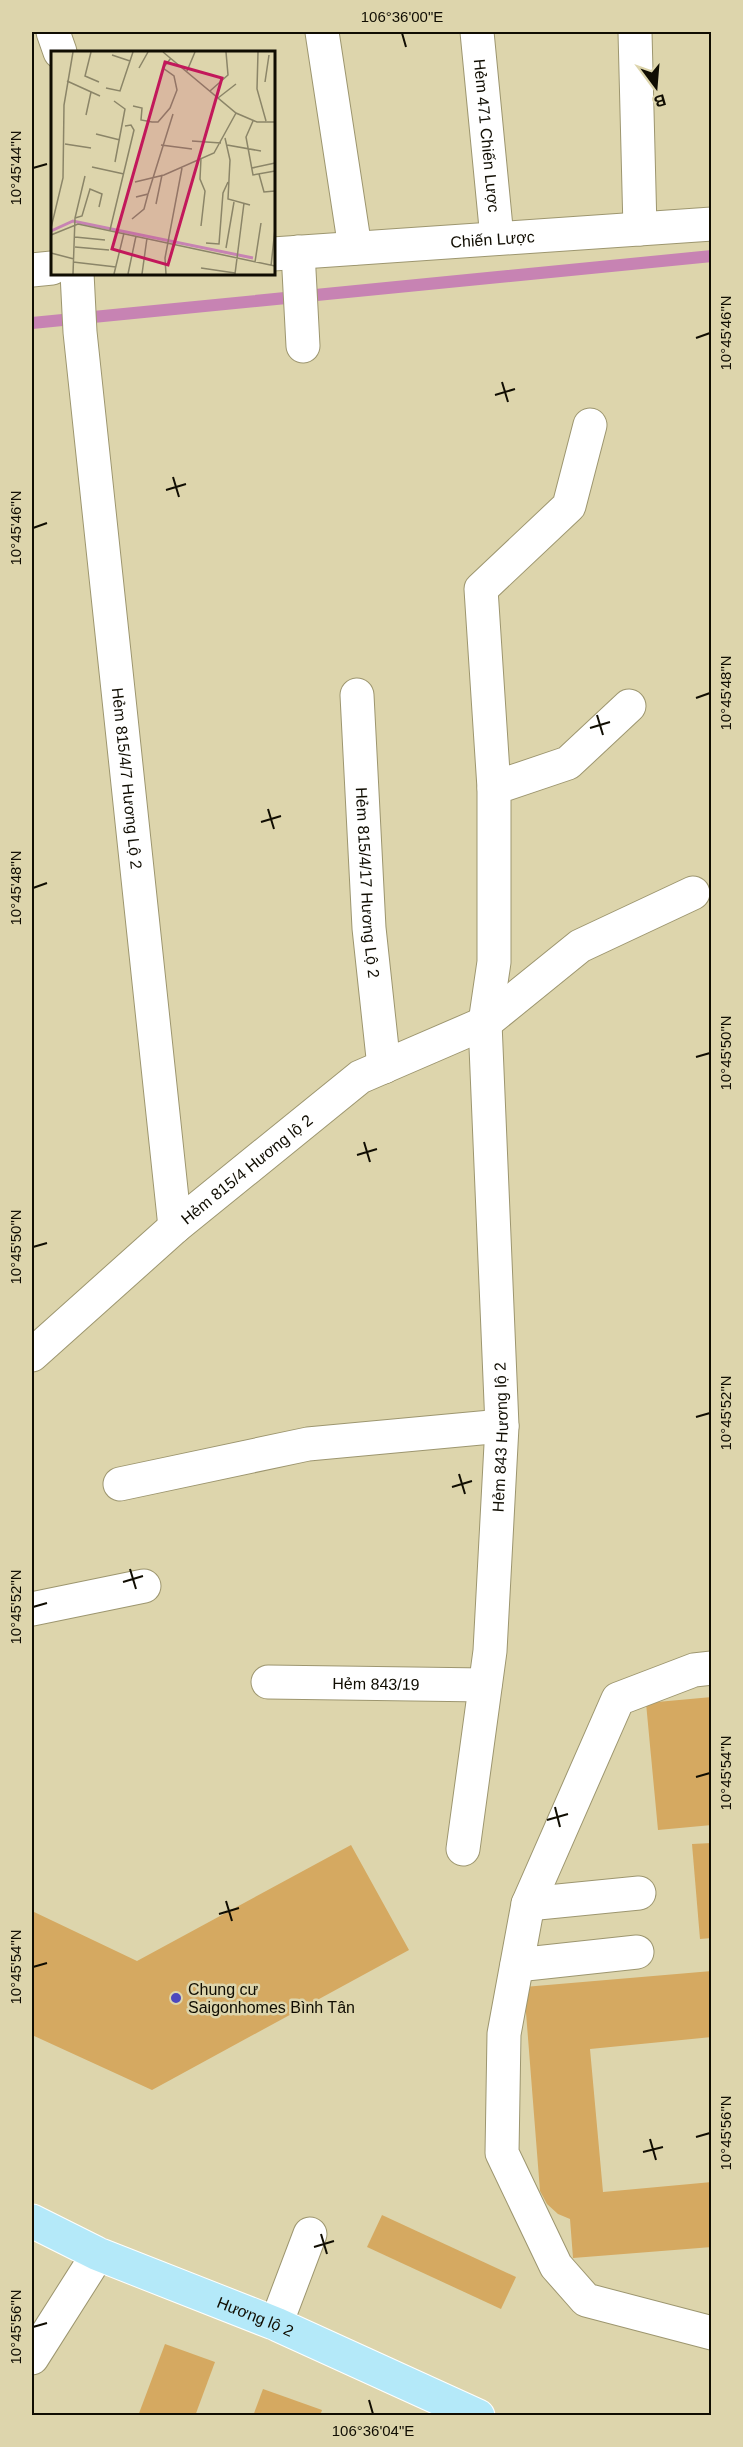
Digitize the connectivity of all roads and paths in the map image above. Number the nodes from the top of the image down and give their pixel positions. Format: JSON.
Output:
{"nodes":[{"id":1,"x":53,"y":32,"type":"edge"},
{"id":2,"x":322,"y":32,"type":"edge"},
{"id":3,"x":477,"y":32,"type":"edge"},
{"id":4,"x":635,"y":32,"type":"edge"},
{"id":5,"x":60,"y":51,"type":"edge"},
{"id":6,"x":711,"y":224,"type":"edge"},
{"id":7,"x":640,"y":229,"type":"junction"},
{"id":8,"x":496,"y":238,"type":"junction"},
{"id":9,"x":355,"y":248,"type":"junction"},
{"id":10,"x":290,"y":260,"type":"edge"},
{"id":11,"x":32,"y":270,"type":"edge"},
{"id":12,"x":51,"y":273,"type":"edge"},
{"id":13,"x":70,"y":276,"type":"edge"},
{"id":14,"x":303,"y":346,"type":"dead end"},
{"id":15,"x":590,"y":425,"type":"dead end"},
{"id":16,"x":357,"y":695,"type":"dead end"},
{"id":17,"x":629,"y":706,"type":"dead end"},
{"id":18,"x":494,"y":788,"type":"junction"},
{"id":19,"x":693,"y":893,"type":"dead end"},
{"id":20,"x":485,"y":1023,"type":"junction"},
{"id":21,"x":384,"y":1067,"type":"junction"},
{"id":22,"x":175,"y":1227,"type":"junction"},
{"id":23,"x":32,"y":1355,"type":"edge"},
{"id":24,"x":501,"y":1426,"type":"junction"},
{"id":25,"x":120,"y":1484,"type":"dead end"},
{"id":26,"x":144,"y":1586,"type":"dead end"},
{"id":27,"x":32,"y":1609,"type":"edge"},
{"id":28,"x":711,"y":1668,"type":"edge"},
{"id":29,"x":268,"y":1682,"type":"dead end"},
{"id":30,"x":485,"y":1686,"type":"junction"},
{"id":31,"x":463,"y":1849,"type":"dead end"},
{"id":32,"x":639,"y":1893,"type":"dead end"},
{"id":33,"x":528,"y":1904,"type":"junction"},
{"id":34,"x":637,"y":1952,"type":"dead end"},
{"id":35,"x":517,"y":1965,"type":"junction"},
{"id":36,"x":32,"y":2221,"type":"edge"},
{"id":37,"x":310,"y":2234,"type":"dead end"},
{"id":38,"x":98,"y":2254,"type":"junction"},
{"id":39,"x":276,"y":2324,"type":"junction"},
{"id":40,"x":711,"y":2333,"type":"edge"},
{"id":41,"x":32,"y":2358,"type":"edge"},
{"id":42,"x":461,"y":2412,"type":"edge"}],
"edges":[{"from":1,"to":5,"type":"street"},
{"from":2,"to":9,"type":"street"},
{"from":3,"to":8,"type":"street","name":"Hẻm 471 Chiến Lược"},
{"from":4,"to":7,"type":"street"},
{"from":6,"to":7,"type":"street","name":"Chiến Lược"},
{"from":7,"to":8,"type":"street","name":"Chiến Lược"},
{"from":8,"to":9,"type":"street","name":"Chiến Lược"},
{"from":9,"to":10,"type":"street","name":"Chiến Lược"},
{"from":10,"to":14,"type":"street"},
{"from":11,"to":12,"type":"street"},
{"from":13,"to":22,"type":"street","name":"Hẻm 815/4/7 Hương Lộ 2"},
{"from":15,"to":18,"type":"street","name":"Hẻm 843 Hương lộ 2"},
{"from":16,"to":21,"type":"street","name":"Hẻm 815/4/17 Hương Lộ 2"},
{"from":17,"to":18,"type":"street"},
{"from":18,"to":20,"type":"street","name":"Hẻm 843 Hương lộ 2"},
{"from":19,"to":20,"type":"street","name":"Hẻm 815/4 Hương lộ 2"},
{"from":20,"to":21,"type":"street","name":"Hẻm 815/4 Hương lộ 2"},
{"from":20,"to":24,"type":"street","name":"Hẻm 843 Hương lộ 2"},
{"from":21,"to":22,"type":"street","name":"Hẻm 815/4 Hương lộ 2"},
{"from":22,"to":23,"type":"street","name":"Hẻm 815/4 Hương lộ 2"},
{"from":24,"to":25,"type":"street"},
{"from":24,"to":30,"type":"street","name":"Hẻm 843 Hương lộ 2"},
{"from":26,"to":27,"type":"street"},
{"from":28,"to":33,"type":"street"},
{"from":29,"to":30,"type":"street","name":"Hẻm 843/19"},
{"from":30,"to":31,"type":"street","name":"Hẻm 843 Hương lộ 2"},
{"from":32,"to":33,"type":"street"},
{"from":33,"to":35,"type":"street"},
{"from":34,"to":35,"type":"street"},
{"from":35,"to":40,"type":"street"},
{"from":36,"to":38,"type":"main road","name":"Hương lộ 2"},
{"from":37,"to":39,"type":"street"},
{"from":38,"to":39,"type":"main road","name":"Hương lộ 2"},
{"from":38,"to":41,"type":"street"},
{"from":39,"to":42,"type":"main road","name":"Hương lộ 2"}]}
